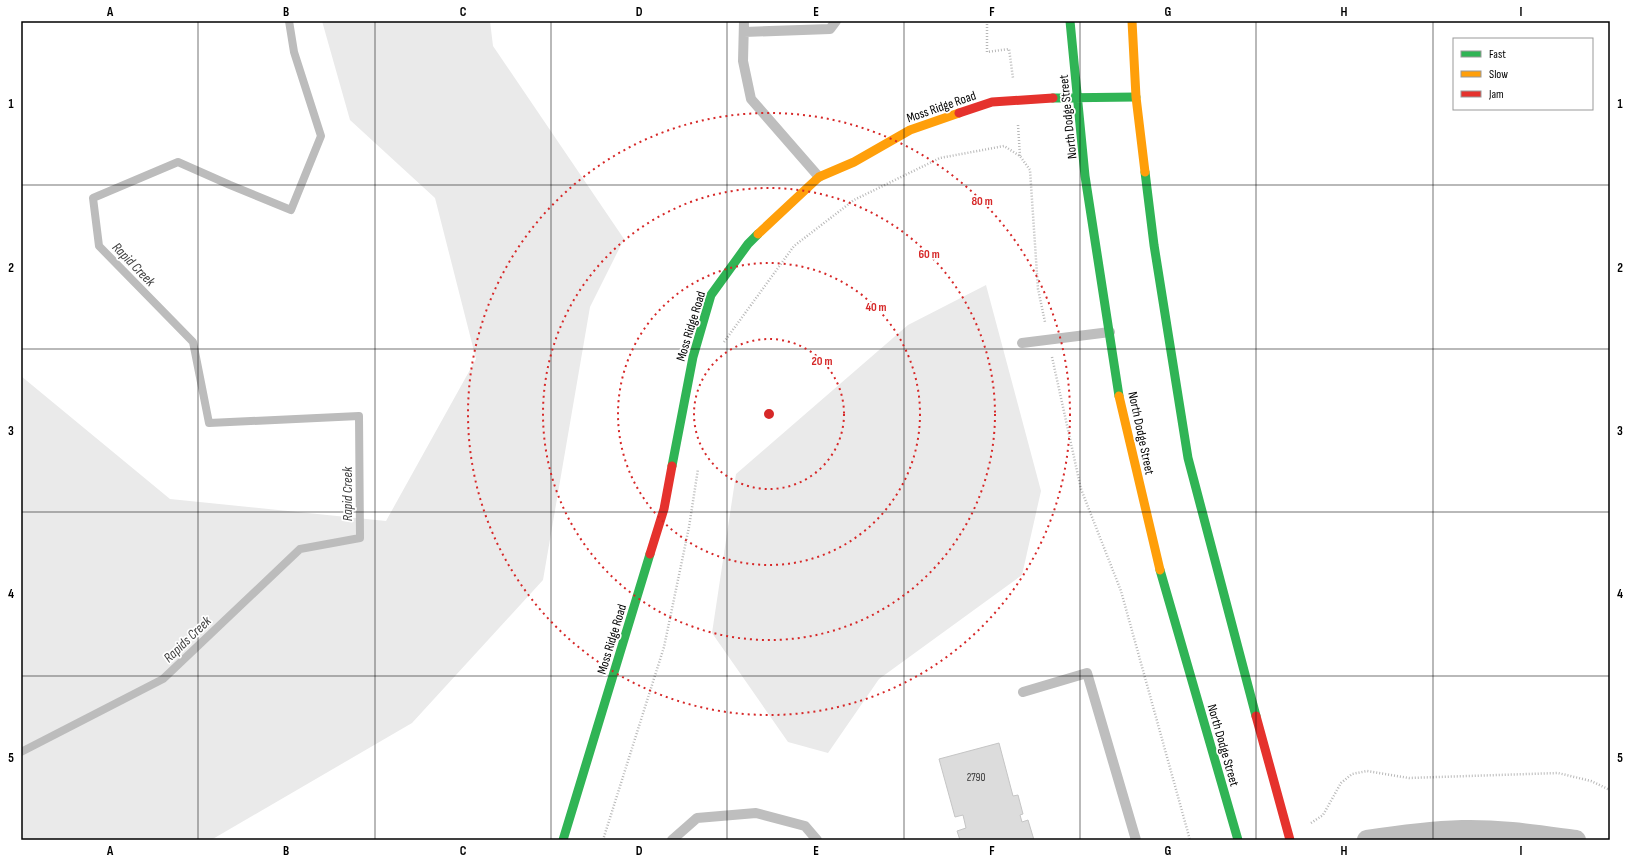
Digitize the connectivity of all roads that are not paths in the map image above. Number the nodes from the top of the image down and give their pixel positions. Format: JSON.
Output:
{"nodes":[{"id":1,"x":744,"y":21,"type":"edge"},
{"id":2,"x":836,"y":21,"type":"edge"},
{"id":3,"x":1070,"y":21,"type":"edge"},
{"id":4,"x":1132,"y":21,"type":"edge"},
{"id":5,"x":744,"y":32,"type":"junction"},
{"id":6,"x":1078,"y":97,"type":"junction"},
{"id":7,"x":1136,"y":97,"type":"junction"},
{"id":8,"x":819,"y":177,"type":"junction"},
{"id":9,"x":1110,"y":332,"type":"junction"},
{"id":10,"x":1022,"y":343,"type":"dead end"},
{"id":11,"x":1022,"y":692,"type":"dead end"},
{"id":12,"x":563,"y":840,"type":"edge"},
{"id":13,"x":672,"y":840,"type":"edge"},
{"id":14,"x":817,"y":840,"type":"edge"},
{"id":15,"x":1136,"y":840,"type":"edge"},
{"id":16,"x":1238,"y":840,"type":"edge"},
{"id":17,"x":1290,"y":840,"type":"edge"},
{"id":18,"x":1367,"y":840,"type":"edge"},
{"id":19,"x":1576,"y":840,"type":"edge"}],
"edges":[{"from":1,"to":5,"type":"lane"},
{"from":2,"to":5,"type":"lane"},
{"from":3,"to":6,"type":"main road","name":"North Dodge Street"},
{"from":4,"to":7,"type":"main road"},
{"from":5,"to":8,"type":"lane"},
{"from":6,"to":7,"type":"main road","name":"Moss Ridge Road"},
{"from":6,"to":8,"type":"main road","name":"Moss Ridge Road"},
{"from":6,"to":9,"type":"main road","name":"North Dodge Street"},
{"from":7,"to":17,"type":"main road"},
{"from":8,"to":12,"type":"main road","name":"Moss Ridge Road"},
{"from":9,"to":10,"type":"lane"},
{"from":9,"to":16,"type":"main road","name":"North Dodge Street"},
{"from":11,"to":15,"type":"lane"},
{"from":13,"to":14,"type":"lane"},
{"from":18,"to":19,"type":"street"}]}
